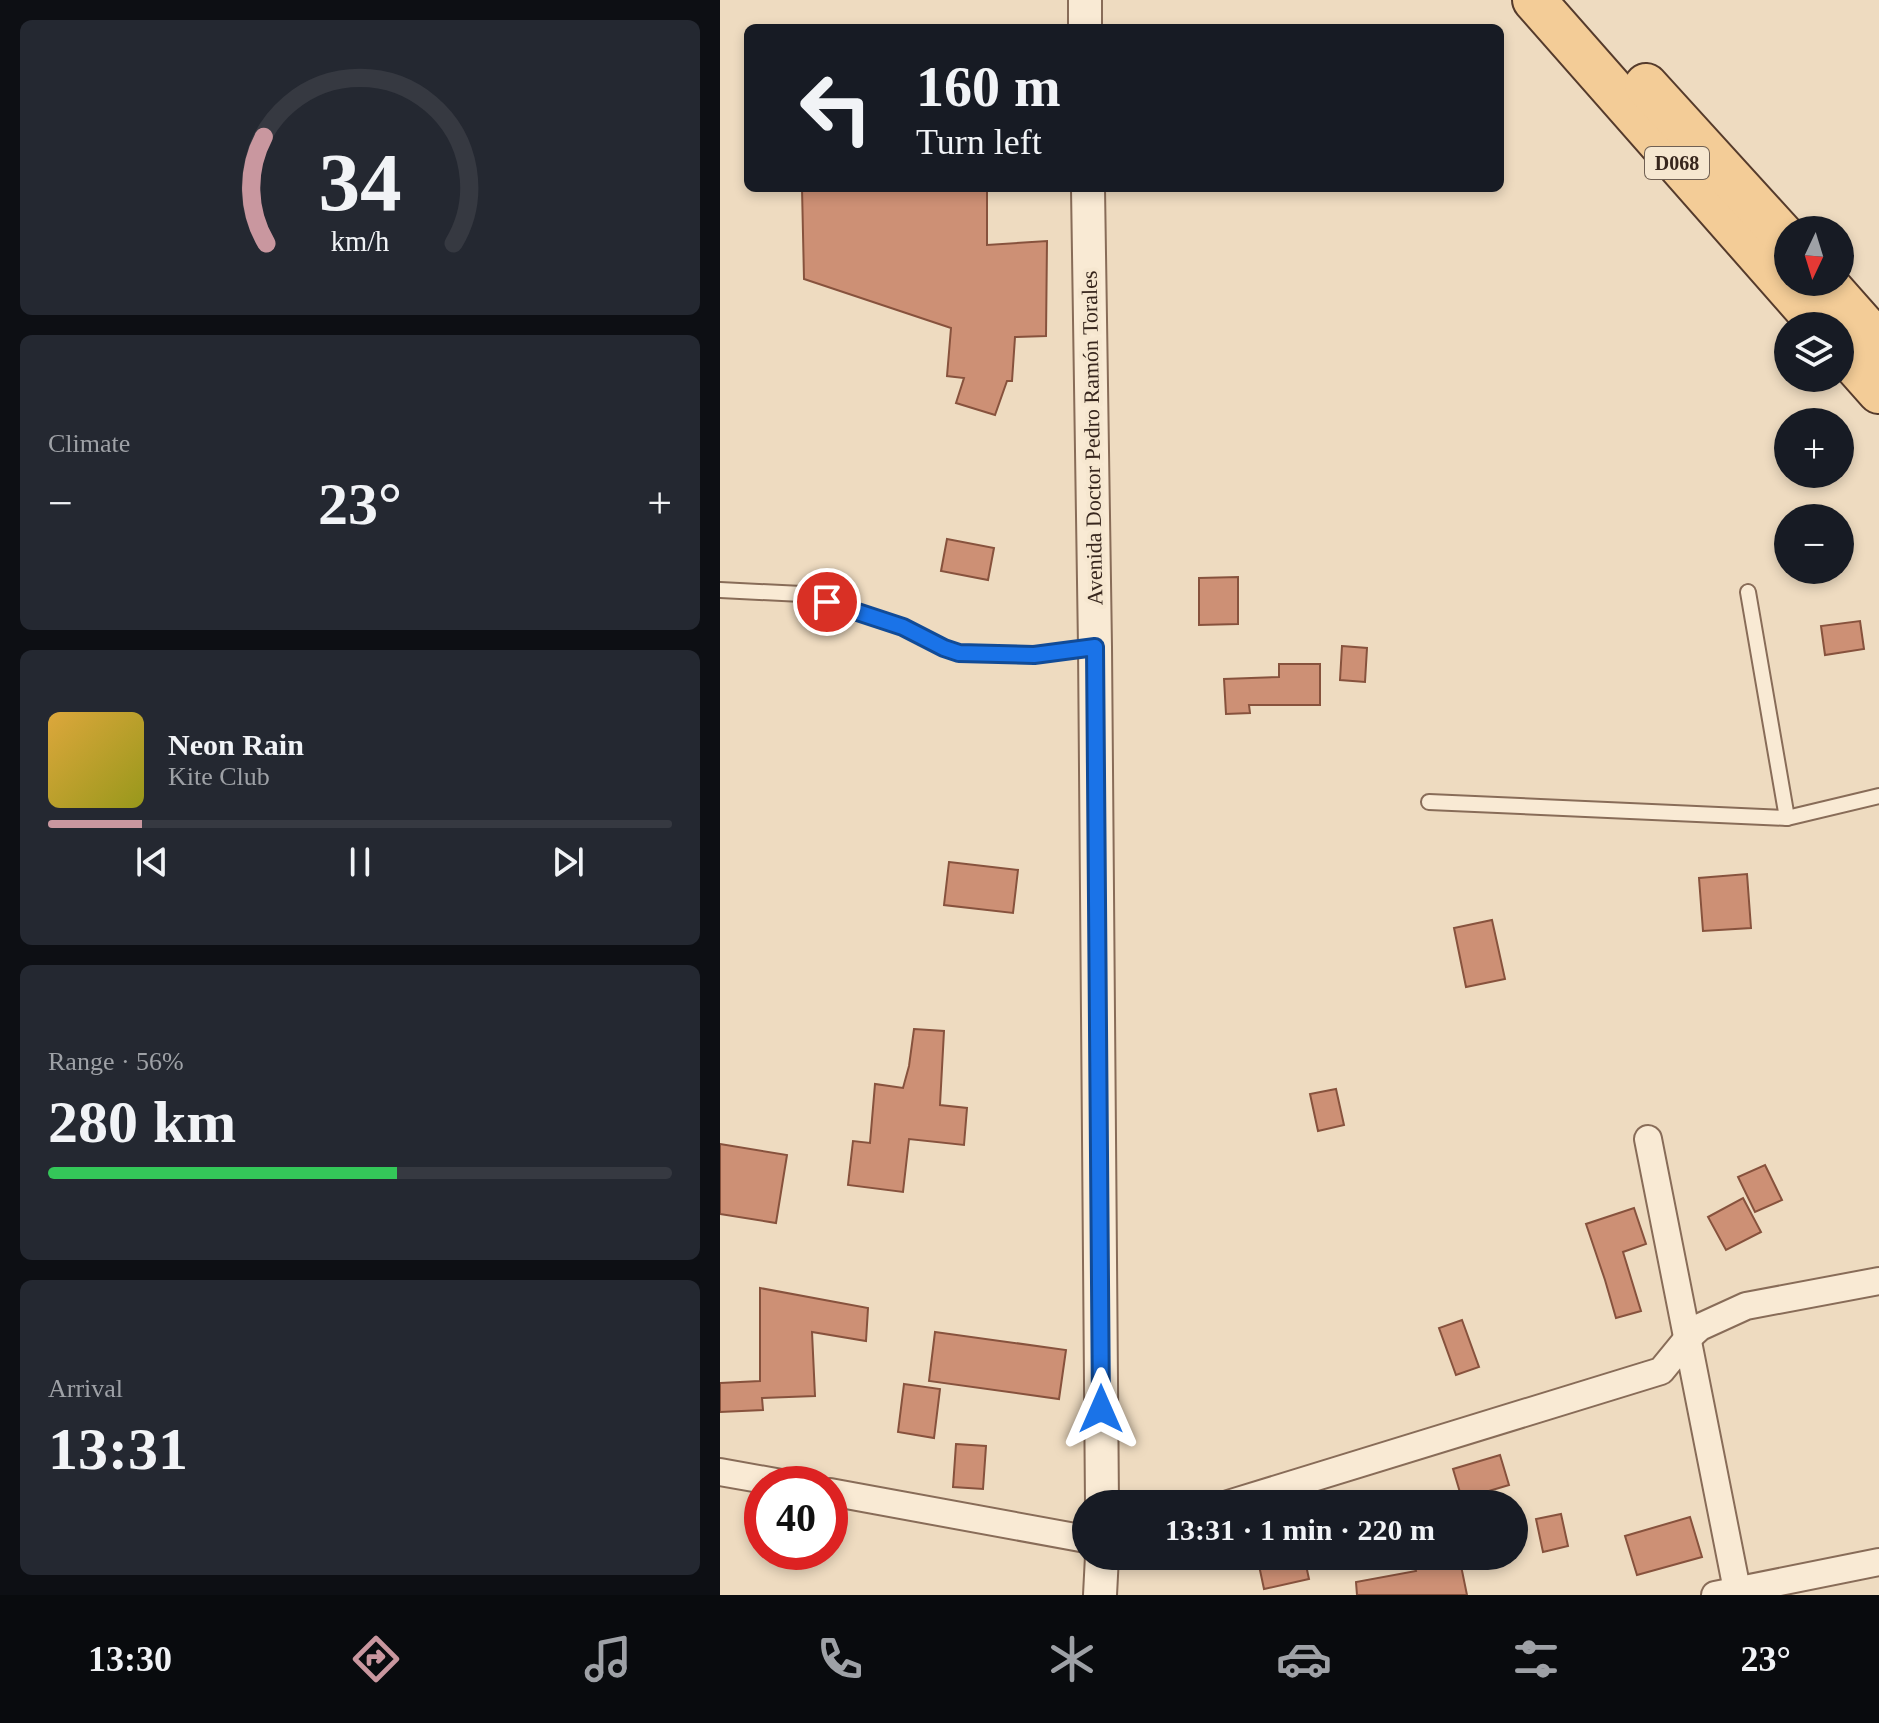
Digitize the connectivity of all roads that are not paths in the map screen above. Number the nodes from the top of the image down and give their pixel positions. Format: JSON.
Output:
{"nodes":[{"id":1,"x":1085,"y":0,"type":"edge"},
{"id":2,"x":1534,"y":0,"type":"edge"},
{"id":3,"x":1568,"y":0,"type":"edge"},
{"id":4,"x":1085,"y":24,"type":"edge"},
{"id":5,"x":1088,"y":192,"type":"edge"},
{"id":6,"x":1774,"y":226,"type":"edge"},
{"id":7,"x":1837,"y":296,"type":"edge"},
{"id":8,"x":1809,"y":312,"type":"edge"},
{"id":9,"x":1879,"y":343,"type":"edge"},
{"id":10,"x":1854,"y":364,"type":"edge"},
{"id":11,"x":1879,"y":392,"type":"edge"},
{"id":12,"x":720,"y":590,"type":"edge"},
{"id":13,"x":1748,"y":592,"type":"dead end"},
{"id":14,"x":1095,"y":647,"type":"junction"},
{"id":15,"x":1879,"y":796,"type":"edge"},
{"id":16,"x":1429,"y":802,"type":"dead end"},
{"id":17,"x":1787,"y":818,"type":"junction"},
{"id":18,"x":1648,"y":1139,"type":"dead end"},
{"id":19,"x":1879,"y":1281,"type":"edge"},
{"id":20,"x":1688,"y":1338,"type":"junction"},
{"id":21,"x":720,"y":1472,"type":"edge"},
{"id":22,"x":744,"y":1476,"type":"edge"},
{"id":23,"x":1102,"y":1490,"type":"edge"},
{"id":24,"x":1274,"y":1490,"type":"edge"},
{"id":25,"x":848,"y":1495,"type":"edge"},
{"id":26,"x":1072,"y":1536,"type":"edge"},
{"id":27,"x":1879,"y":1562,"type":"edge"},
{"id":28,"x":1101,"y":1570,"type":"edge"},
{"id":29,"x":1730,"y":1593,"type":"edge"},
{"id":30,"x":1100,"y":1595,"type":"edge"}],
"edges":[{"from":1,"to":4,"type":"street"},
{"from":2,"to":8,"type":"main road","number":"D068"},
{"from":3,"to":6,"type":"main road","number":"D068"},
{"from":5,"to":14,"type":"street","name":"Avenida Doctor Pedro Ramón Torales"},
{"from":7,"to":9,"type":"main road"},
{"from":10,"to":11,"type":"main road"},
{"from":12,"to":14,"type":"lane"},
{"from":13,"to":17,"type":"lane"},
{"from":14,"to":23,"type":"street","name":"Avenida Doctor Pedro Ramón Torales"},
{"from":15,"to":17,"type":"lane"},
{"from":16,"to":17,"type":"lane"},
{"from":18,"to":20,"type":"street"},
{"from":19,"to":20,"type":"street"},
{"from":20,"to":24,"type":"street"},
{"from":20,"to":29,"type":"street"},
{"from":21,"to":22,"type":"street"},
{"from":25,"to":26,"type":"street"},
{"from":27,"to":29,"type":"street"},
{"from":28,"to":30,"type":"street"}]}
